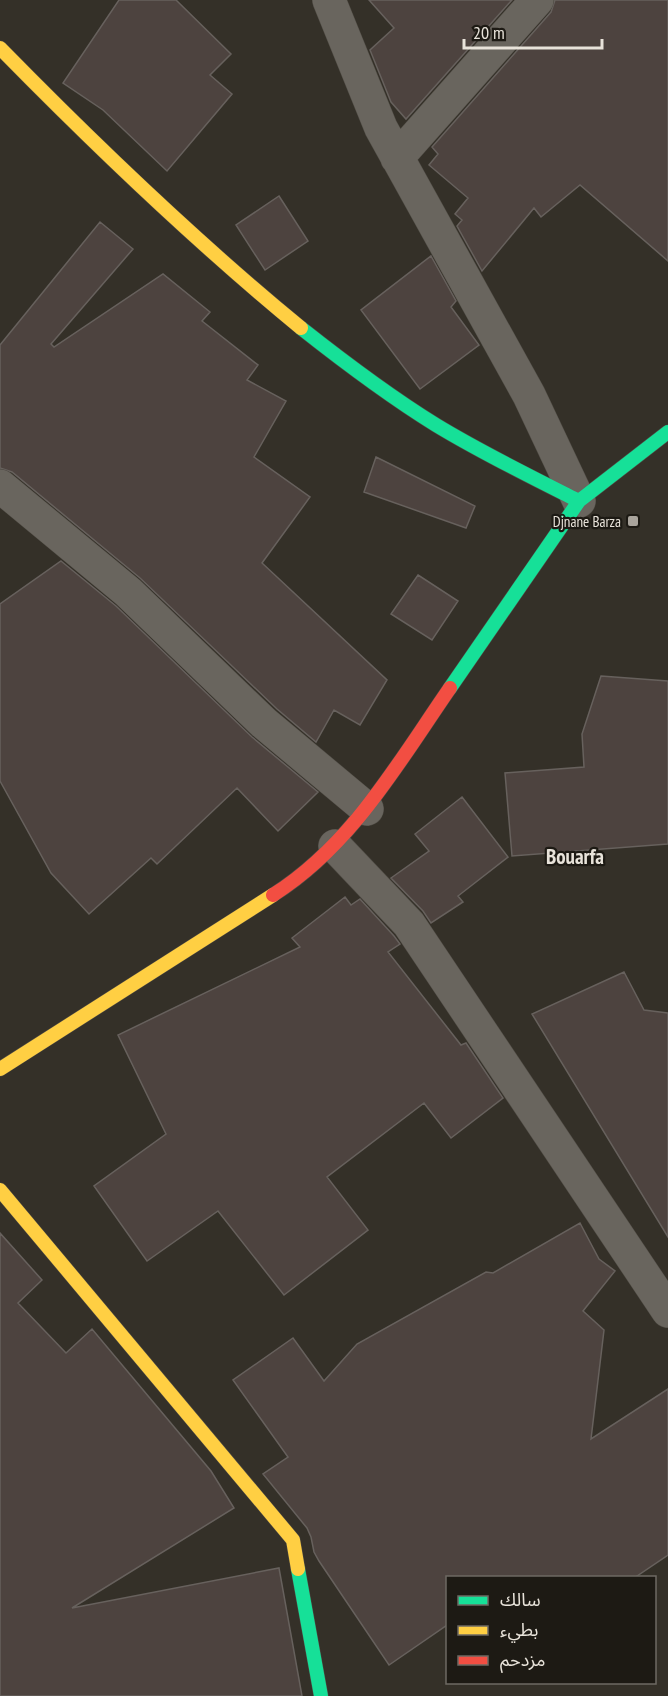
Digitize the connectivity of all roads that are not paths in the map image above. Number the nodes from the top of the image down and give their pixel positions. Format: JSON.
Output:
{"nodes":[{"id":1,"x":329,"y":0,"type":"edge"},
{"id":2,"x":537,"y":0,"type":"edge"},
{"id":3,"x":0,"y":48,"type":"edge"},
{"id":4,"x":398,"y":158,"type":"junction"},
{"id":5,"x":668,"y":432,"type":"edge"},
{"id":6,"x":0,"y":486,"type":"edge"},
{"id":7,"x":579,"y":501,"type":"junction"},
{"id":8,"x":367,"y":809,"type":"junction"},
{"id":9,"x":335,"y":846,"type":"junction"},
{"id":10,"x":0,"y":1069,"type":"edge"},
{"id":11,"x":0,"y":1190,"type":"edge"},
{"id":12,"x":668,"y":1311,"type":"edge"},
{"id":13,"x":321,"y":1696,"type":"edge"}],
"edges":[{"from":1,"to":4,"type":"street"},
{"from":2,"to":4,"type":"street"},
{"from":3,"to":7,"type":"street"},
{"from":4,"to":7,"type":"street"},
{"from":5,"to":7,"type":"street"},
{"from":6,"to":8,"type":"street"},
{"from":7,"to":8,"type":"street"},
{"from":8,"to":9,"type":"street"},
{"from":9,"to":10,"type":"street"},
{"from":9,"to":12,"type":"street"},
{"from":11,"to":13,"type":"street"}]}
